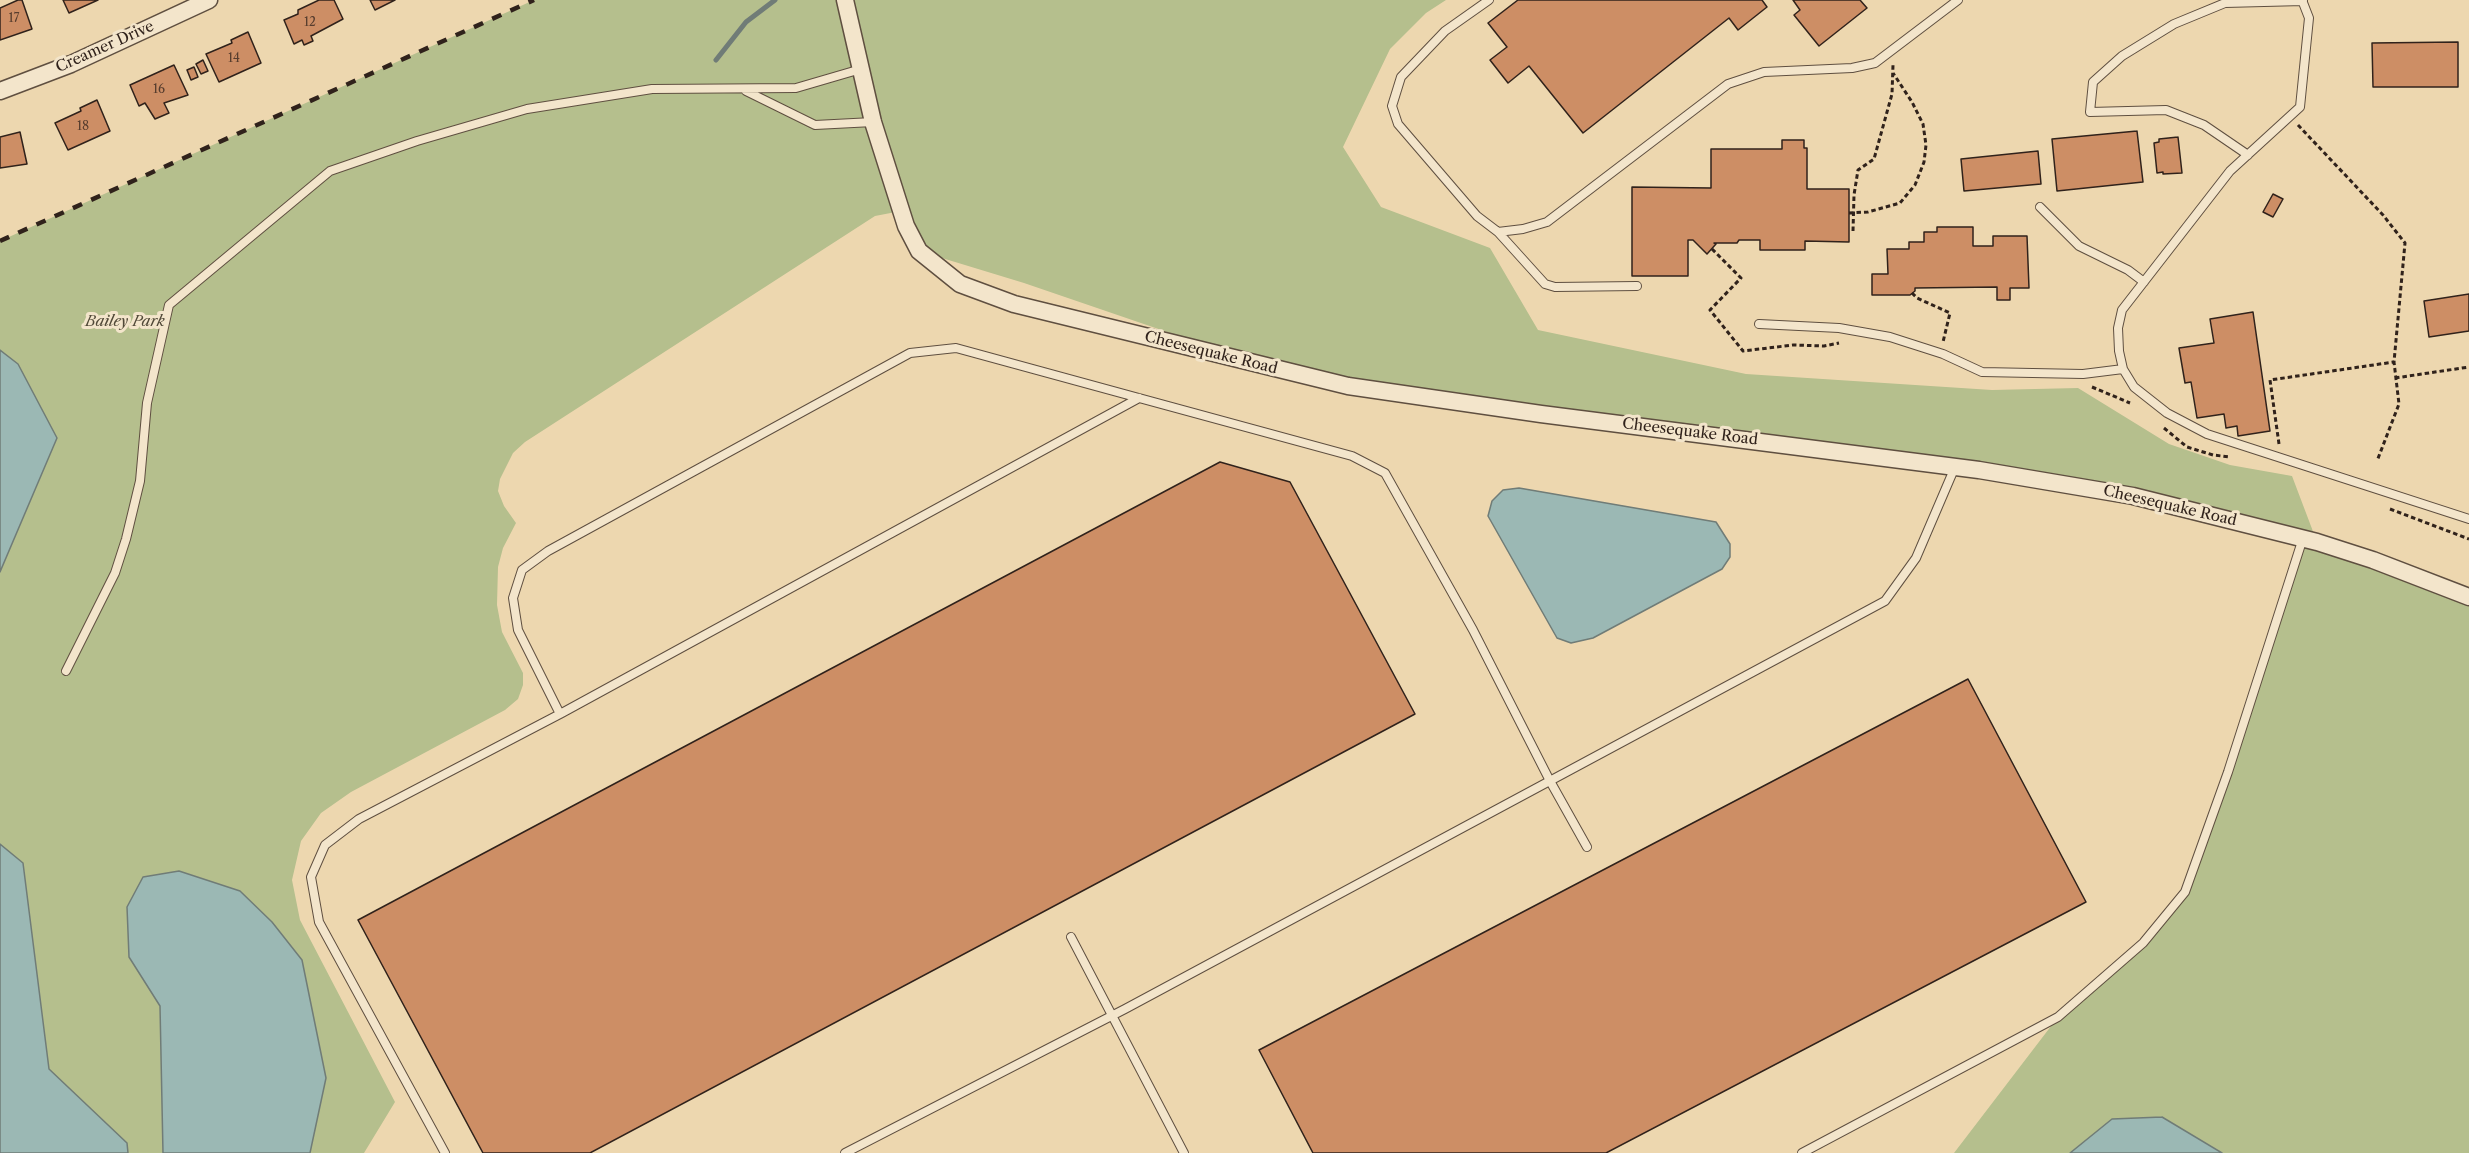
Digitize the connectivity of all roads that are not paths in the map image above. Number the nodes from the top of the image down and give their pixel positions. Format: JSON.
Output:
{"nodes":[{"id":1,"x":209,"y":0,"type":"edge"},
{"id":2,"x":845,"y":0,"type":"edge"},
{"id":3,"x":1489,"y":0,"type":"edge"},
{"id":4,"x":1958,"y":0,"type":"edge"},
{"id":5,"x":2302,"y":0,"type":"edge"},
{"id":6,"x":861,"y":69,"type":"junction"},
{"id":7,"x":744,"y":90,"type":"junction"},
{"id":8,"x":0,"y":91,"type":"edge"},
{"id":9,"x":873,"y":122,"type":"junction"},
{"id":10,"x":2248,"y":155,"type":"junction"},
{"id":11,"x":2040,"y":207,"type":"dead end"},
{"id":12,"x":1498,"y":232,"type":"junction"},
{"id":13,"x":2144,"y":282,"type":"junction"},
{"id":14,"x":1637,"y":286,"type":"dead end"},
{"id":15,"x":1759,"y":324,"type":"dead end"},
{"id":16,"x":2123,"y":369,"type":"junction"},
{"id":17,"x":1139,"y":398,"type":"junction"},
{"id":18,"x":1955,"y":466,"type":"junction"},
{"id":19,"x":2469,"y":519,"type":"edge"},
{"id":20,"x":2303,"y":538,"type":"junction"},
{"id":21,"x":2469,"y":597,"type":"edge"},
{"id":22,"x":66,"y":671,"type":"dead end"},
{"id":23,"x":560,"y":714,"type":"junction"},
{"id":24,"x":1550,"y":781,"type":"junction"},
{"id":25,"x":1587,"y":847,"type":"dead end"},
{"id":26,"x":1071,"y":937,"type":"dead end"},
{"id":27,"x":1112,"y":1016,"type":"junction"},
{"id":28,"x":445,"y":1153,"type":"edge"},
{"id":29,"x":845,"y":1153,"type":"edge"},
{"id":30,"x":1184,"y":1153,"type":"edge"},
{"id":31,"x":1802,"y":1153,"type":"edge"}],
"edges":[{"from":1,"to":8,"type":"street","name":"Creamer Drive"},
{"from":2,"to":6,"type":"street"},
{"from":3,"to":12,"type":"lane"},
{"from":4,"to":12,"type":"lane"},
{"from":5,"to":10,"type":"lane"},
{"from":5,"to":10,"type":"lane"},
{"from":6,"to":7,"type":"lane"},
{"from":6,"to":9,"type":"street"},
{"from":7,"to":9,"type":"lane"},
{"from":7,"to":22,"type":"lane"},
{"from":9,"to":18,"type":"street","name":"Cheesequake Road"},
{"from":10,"to":13,"type":"lane"},
{"from":11,"to":13,"type":"lane"},
{"from":12,"to":14,"type":"lane"},
{"from":13,"to":16,"type":"lane"},
{"from":15,"to":16,"type":"lane"},
{"from":16,"to":19,"type":"lane"},
{"from":17,"to":23,"type":"lane"},
{"from":17,"to":23,"type":"lane"},
{"from":17,"to":24,"type":"lane"},
{"from":18,"to":20,"type":"street","name":"Cheesequake Road"},
{"from":18,"to":24,"type":"lane"},
{"from":20,"to":21,"type":"street","name":"Cheesequake Road"},
{"from":20,"to":31,"type":"lane"},
{"from":23,"to":28,"type":"lane"},
{"from":24,"to":25,"type":"lane"},
{"from":24,"to":27,"type":"lane"},
{"from":26,"to":27,"type":"lane"},
{"from":27,"to":29,"type":"lane"},
{"from":27,"to":30,"type":"lane"}]}
